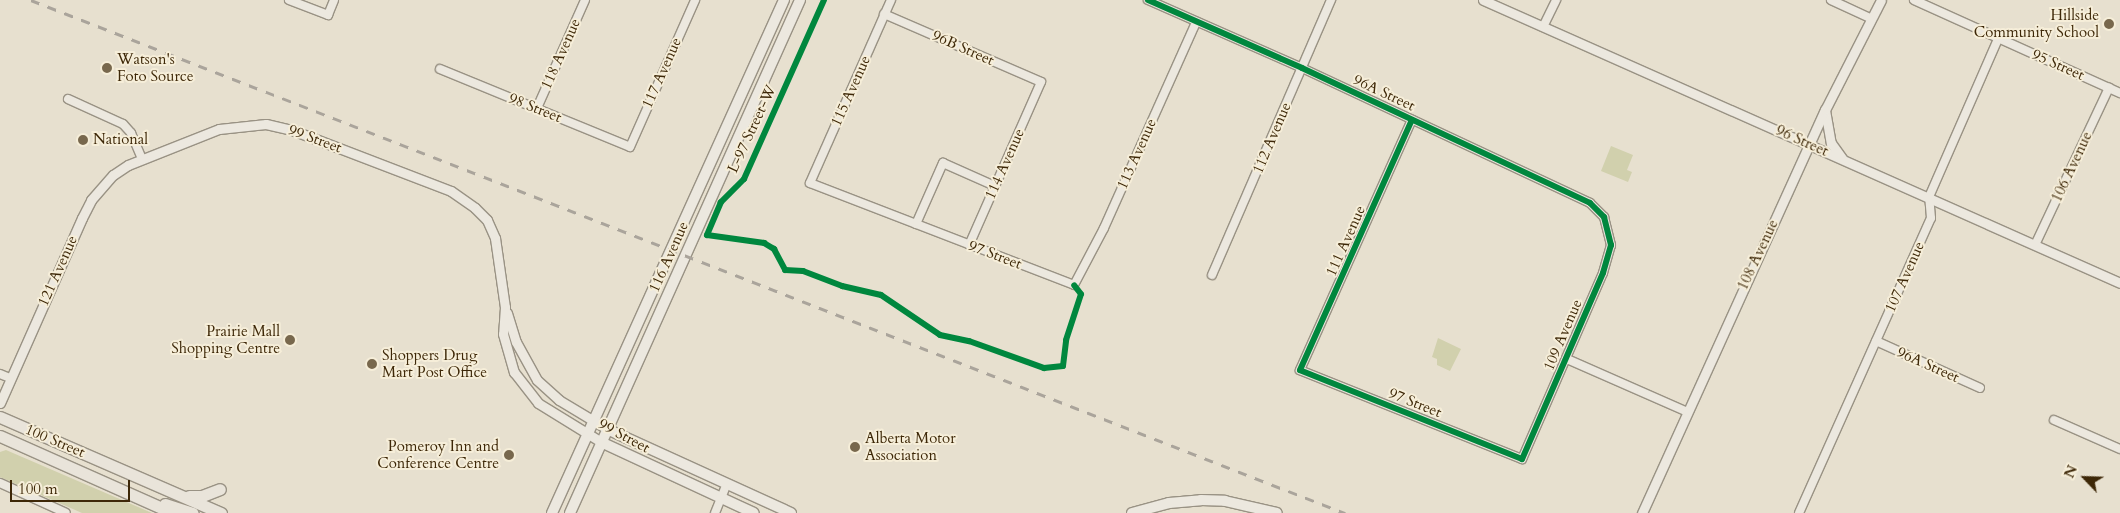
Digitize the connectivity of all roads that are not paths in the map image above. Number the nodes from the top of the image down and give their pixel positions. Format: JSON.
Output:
{"nodes":[{"id":1,"x":289,"y":0,"type":"edge"},
{"id":2,"x":334,"y":0,"type":"edge"},
{"id":3,"x":585,"y":0,"type":"edge"},
{"id":4,"x":695,"y":0,"type":"edge"},
{"id":5,"x":784,"y":0,"type":"edge"},
{"id":6,"x":800,"y":0,"type":"edge"},
{"id":7,"x":891,"y":0,"type":"edge"},
{"id":8,"x":1148,"y":0,"type":"edge"},
{"id":9,"x":1331,"y":0,"type":"edge"},
{"id":10,"x":1483,"y":0,"type":"edge"},
{"id":11,"x":1556,"y":0,"type":"edge"},
{"id":12,"x":1832,"y":0,"type":"edge"},
{"id":13,"x":1881,"y":0,"type":"edge"},
{"id":14,"x":1914,"y":0,"type":"edge"},
{"id":15,"x":884,"y":14,"type":"junction"},
{"id":16,"x":1872,"y":19,"type":"junction"},
{"id":17,"x":1196,"y":22,"type":"junction"},
{"id":18,"x":1543,"y":27,"type":"junction"},
{"id":19,"x":1998,"y":39,"type":"junction"},
{"id":20,"x":1302,"y":68,"type":"junction"},
{"id":21,"x":440,"y":69,"type":"dead end"},
{"id":22,"x":1041,"y":82,"type":"joint"},
{"id":23,"x":2109,"y":88,"type":"junction"},
{"id":24,"x":2120,"y":93,"type":"edge"},
{"id":25,"x":68,"y":99,"type":"dead end"},
{"id":26,"x":537,"y":108,"type":"junction"},
{"id":27,"x":1825,"y":110,"type":"junction"},
{"id":28,"x":1412,"y":120,"type":"junction"},
{"id":29,"x":1810,"y":144,"type":"junction"},
{"id":30,"x":630,"y":147,"type":"joint"},
{"id":31,"x":142,"y":159,"type":"junction"},
{"id":32,"x":1843,"y":160,"type":"junction"},
{"id":33,"x":810,"y":183,"type":"joint"},
{"id":34,"x":995,"y":186,"type":"junction"},
{"id":35,"x":1929,"y":197,"type":"junction"},
{"id":36,"x":1604,"y":217,"type":"joint"},
{"id":37,"x":916,"y":224,"type":"junction"},
{"id":38,"x":969,"y":245,"type":"junction"},
{"id":39,"x":2035,"y":245,"type":"junction"},
{"id":40,"x":662,"y":272,"type":"junction"},
{"id":41,"x":1212,"y":275,"type":"dead end"},
{"id":42,"x":677,"y":278,"type":"junction"},
{"id":43,"x":2120,"y":283,"type":"edge"},
{"id":44,"x":1074,"y":285,"type":"joint"},
{"id":45,"x":505,"y":307,"type":"junction"},
{"id":46,"x":1876,"y":341,"type":"junction"},
{"id":47,"x":1567,"y":359,"type":"junction"},
{"id":48,"x":1300,"y":370,"type":"joint"},
{"id":49,"x":0,"y":374,"type":"edge"},
{"id":50,"x":10,"y":378,"type":"junction"},
{"id":51,"x":1980,"y":388,"type":"dead end"},
{"id":52,"x":0,"y":402,"type":"edge"},
{"id":53,"x":1688,"y":412,"type":"junction"},
{"id":54,"x":0,"y":418,"type":"edge"},
{"id":55,"x":593,"y":420,"type":"junction"},
{"id":56,"x":2054,"y":420,"type":"dead end"},
{"id":57,"x":609,"y":430,"type":"junction"},
{"id":58,"x":587,"y":434,"type":"junction"},
{"id":59,"x":0,"y":436,"type":"edge"},
{"id":60,"x":603,"y":443,"type":"junction"},
{"id":61,"x":2120,"y":449,"type":"edge"},
{"id":62,"x":1522,"y":459,"type":"joint"},
{"id":63,"x":0,"y":483,"type":"edge"},
{"id":64,"x":727,"y":484,"type":"junction"},
{"id":65,"x":220,"y":489,"type":"dead end"},
{"id":66,"x":127,"y":493,"type":"junction"},
{"id":67,"x":181,"y":496,"type":"junction"},
{"id":68,"x":722,"y":498,"type":"junction"},
{"id":69,"x":213,"y":512,"type":"edge"},
{"id":70,"x":66,"y":513,"type":"edge"},
{"id":71,"x":174,"y":513,"type":"edge"},
{"id":72,"x":193,"y":513,"type":"edge"},
{"id":73,"x":552,"y":513,"type":"edge"},
{"id":74,"x":570,"y":513,"type":"edge"},
{"id":75,"x":715,"y":513,"type":"edge"},
{"id":76,"x":754,"y":513,"type":"edge"},
{"id":77,"x":791,"y":513,"type":"edge"},
{"id":78,"x":1132,"y":513,"type":"edge"},
{"id":79,"x":1277,"y":513,"type":"edge"},
{"id":80,"x":1642,"y":513,"type":"edge"},
{"id":81,"x":1799,"y":513,"type":"edge"}],
"edges":[{"from":1,"to":2,"type":"street"},
{"from":3,"to":26,"type":"street","name":"118 Avenue"},
{"from":4,"to":30,"type":"street","name":"117 Avenue"},
{"from":5,"to":40,"type":"main road","name":"116 Avenue"},
{"from":6,"to":42,"type":"main road","name":"116 Avenue"},
{"from":7,"to":15,"type":"street","name":"115 Avenue"},
{"from":8,"to":17,"type":"street","name":"96A Street"},
{"from":9,"to":20,"type":"street","name":"112 Avenue"},
{"from":10,"to":18,"type":"street","name":"96 Street"},
{"from":11,"to":18,"type":"street"},
{"from":12,"to":16,"type":"street"},
{"from":13,"to":16,"type":"street","name":"108 Avenue"},
{"from":14,"to":19,"type":"street","name":"95 Street"},
{"from":15,"to":22,"type":"street","name":"96B Street"},
{"from":15,"to":33,"type":"street","name":"115 Avenue"},
{"from":16,"to":27,"type":"street","name":"108 Avenue"},
{"from":17,"to":20,"type":"street","name":"96A Street"},
{"from":17,"to":44,"type":"street","name":"113 Avenue"},
{"from":18,"to":29,"type":"street","name":"96 Street"},
{"from":19,"to":23,"type":"street","name":"95 Street"},
{"from":19,"to":35,"type":"street","name":"107 Avenue"},
{"from":20,"to":28,"type":"street","name":"96A Street"},
{"from":20,"to":41,"type":"street","name":"112 Avenue"},
{"from":21,"to":26,"type":"street","name":"98 Street"},
{"from":22,"to":34,"type":"street","name":"114 Avenue"},
{"from":23,"to":24,"type":"street","name":"95 Street"},
{"from":23,"to":39,"type":"street","name":"106 Avenue"},
{"from":25,"to":31,"type":"street"},
{"from":26,"to":30,"type":"street","name":"98 Street"},
{"from":27,"to":29,"type":"street","name":"108 Avenue"},
{"from":27,"to":32,"type":"street"},
{"from":28,"to":36,"type":"street","name":"96A Street"},
{"from":28,"to":48,"type":"street","name":"111 Avenue"},
{"from":29,"to":32,"type":"street","name":"96 Street"},
{"from":29,"to":53,"type":"street","name":"108 Avenue"},
{"from":31,"to":45,"type":"street","name":"99 Street"},
{"from":31,"to":50,"type":"street","name":"121 Avenue"},
{"from":32,"to":35,"type":"street","name":"96 Street"},
{"from":33,"to":37,"type":"street","name":"97 Street"},
{"from":34,"to":37,"type":"street"},
{"from":34,"to":38,"type":"street","name":"114 Avenue"},
{"from":35,"to":39,"type":"street","name":"96 Street"},
{"from":35,"to":46,"type":"street","name":"107 Avenue"},
{"from":36,"to":47,"type":"street","name":"109 Avenue"},
{"from":37,"to":38,"type":"street","name":"97 Street"},
{"from":38,"to":44,"type":"street","name":"97 Street"},
{"from":39,"to":43,"type":"street","name":"96 Street"},
{"from":40,"to":42,"type":"main road"},
{"from":40,"to":55,"type":"main road","name":"116 Avenue"},
{"from":42,"to":57,"type":"main road","name":"116 Avenue"},
{"from":45,"to":55,"type":"street","name":"99 Street"},
{"from":45,"to":58,"type":"street","name":"99 Street"},
{"from":46,"to":51,"type":"street","name":"96A Street"},
{"from":46,"to":81,"type":"street","name":"107 Avenue"},
{"from":47,"to":53,"type":"street"},
{"from":47,"to":62,"type":"street","name":"109 Avenue"},
{"from":48,"to":62,"type":"street","name":"97 Street"},
{"from":49,"to":50,"type":"street"},
{"from":50,"to":52,"type":"street","name":"121 Avenue"},
{"from":53,"to":80,"type":"street","name":"108 Avenue"},
{"from":54,"to":67,"type":"main road","name":"100 Street"},
{"from":55,"to":57,"type":"street","name":"99 Street"},
{"from":55,"to":58,"type":"main road","name":"116 Avenue"},
{"from":56,"to":61,"type":"street"},
{"from":57,"to":60,"type":"main road","name":"116 Avenue"},
{"from":57,"to":64,"type":"main road","name":"99 Street"},
{"from":58,"to":60,"type":"street","name":"99 Street"},
{"from":58,"to":73,"type":"main road","name":"116 Avenue"},
{"from":59,"to":66,"type":"main road","name":"100 Street"},
{"from":60,"to":68,"type":"main road","name":"99 Street"},
{"from":60,"to":74,"type":"main road","name":"116 Avenue"},
{"from":63,"to":70,"type":"street"},
{"from":64,"to":68,"type":"street"},
{"from":64,"to":77,"type":"main road","name":"99 Street"},
{"from":65,"to":67,"type":"main road"},
{"from":66,"to":71,"type":"main road","name":"100 Street"},
{"from":66,"to":72,"type":"main road"},
{"from":67,"to":69,"type":"main road","name":"100 Street"},
{"from":68,"to":75,"type":"street"},
{"from":68,"to":76,"type":"main road","name":"99 Street"},
{"from":78,"to":79,"type":"main road"}]}
